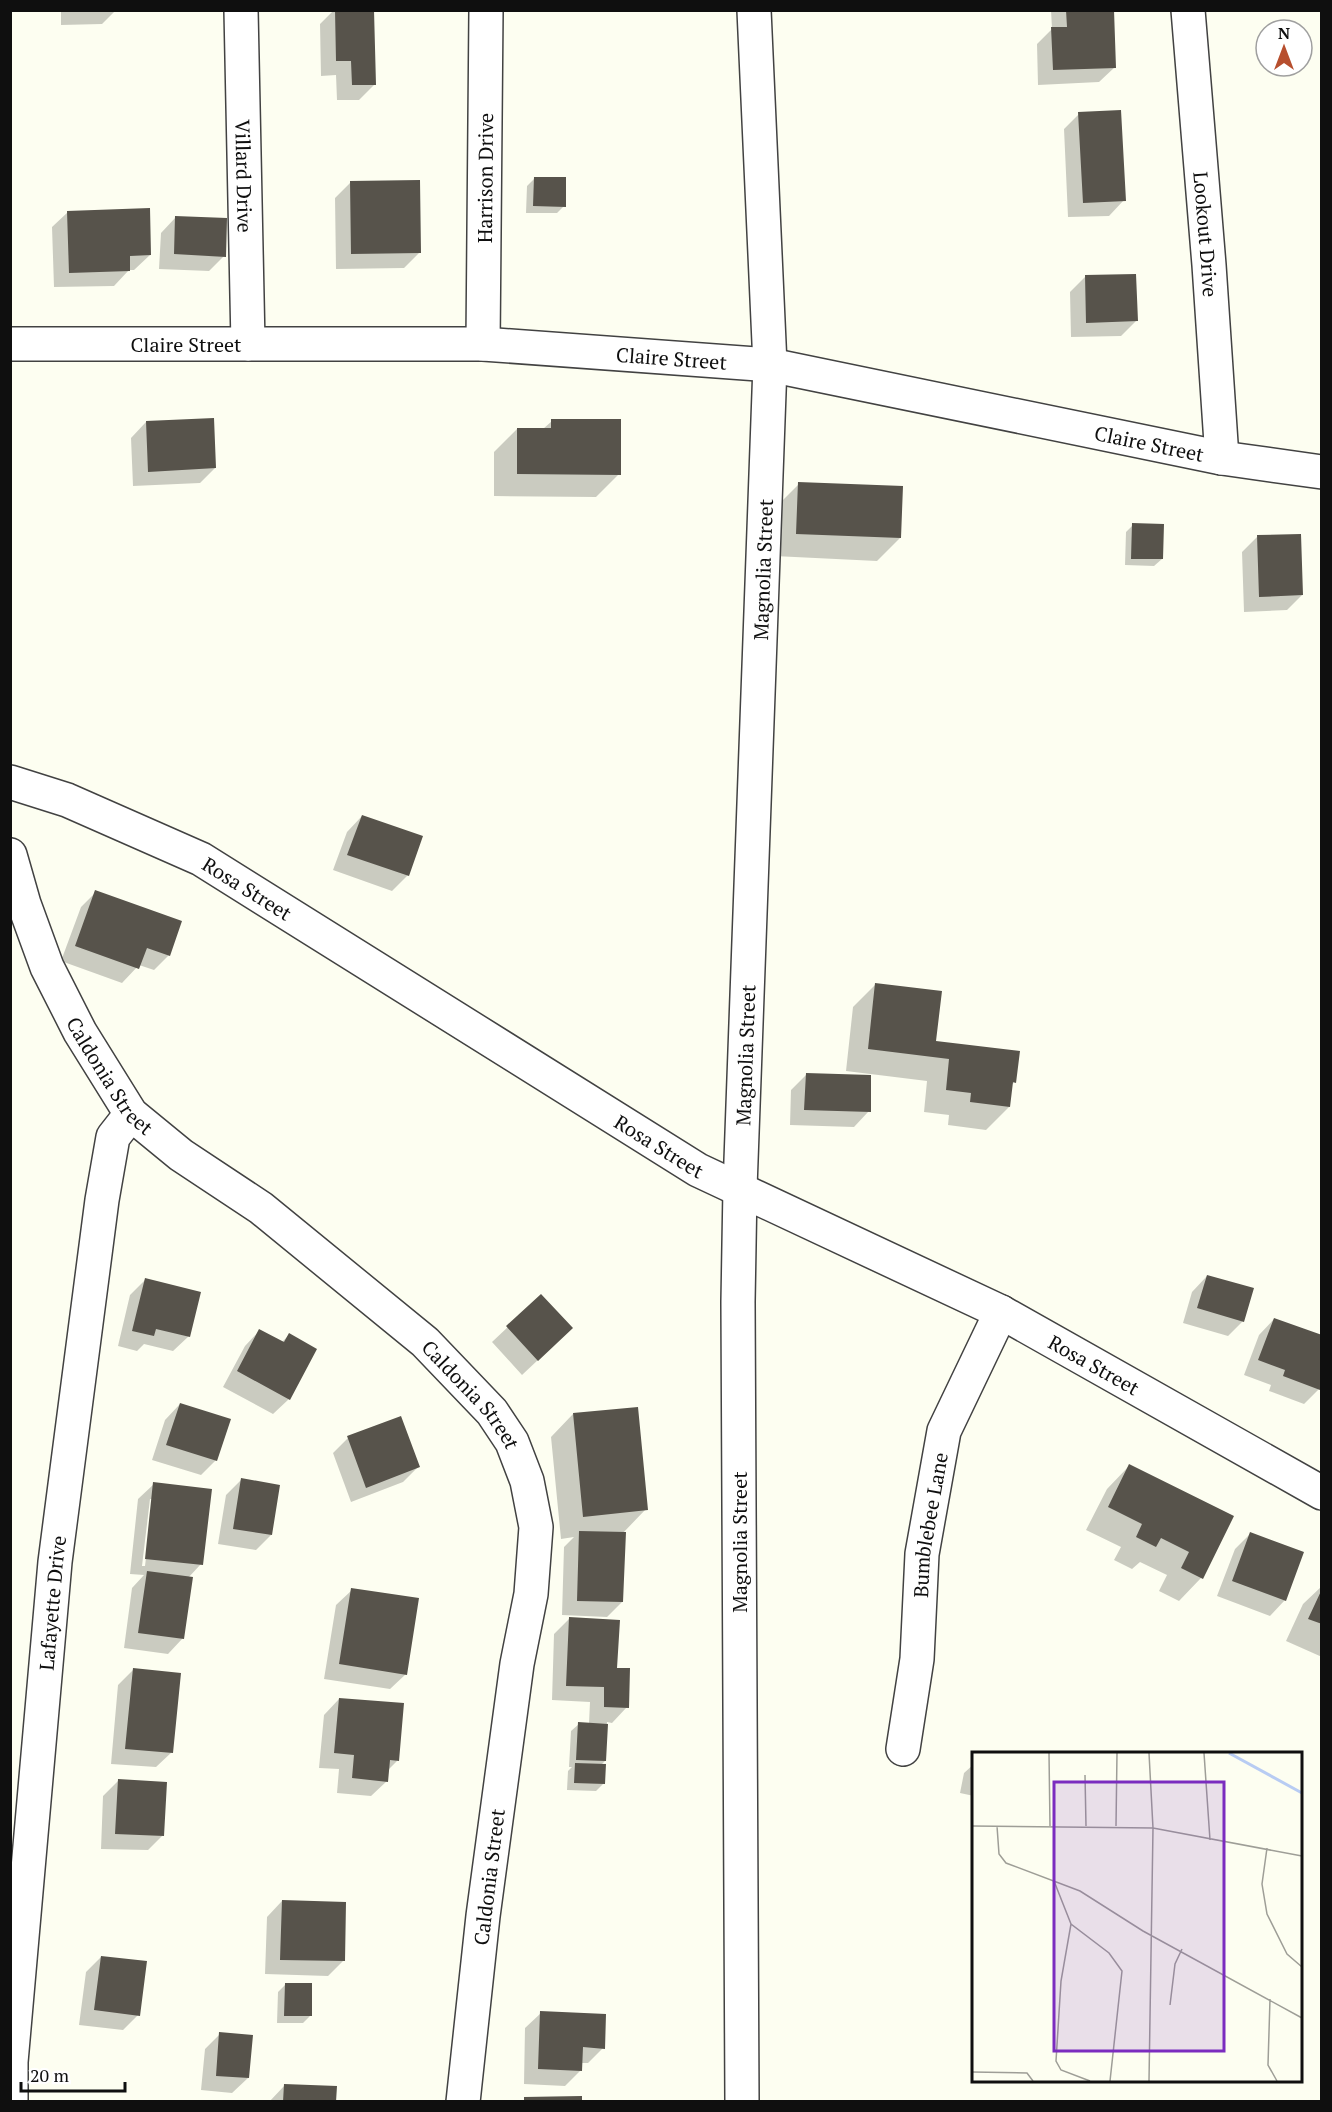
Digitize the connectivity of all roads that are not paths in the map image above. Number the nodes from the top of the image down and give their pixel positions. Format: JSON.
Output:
{"nodes":[{"id":1,"x":241,"y":10,"type":"edge"},
{"id":2,"x":486,"y":10,"type":"edge"},
{"id":3,"x":754,"y":10,"type":"edge"},
{"id":4,"x":1188,"y":10,"type":"edge"},
{"id":5,"x":10,"y":344,"type":"edge"},
{"id":6,"x":248,"y":344,"type":"junction"},
{"id":7,"x":483,"y":344,"type":"junction"},
{"id":8,"x":770,"y":364,"type":"junction"},
{"id":9,"x":1222,"y":458,"type":"junction"},
{"id":10,"x":1322,"y":472,"type":"edge"},
{"id":11,"x":10,"y":782,"type":"edge"},
{"id":12,"x":10,"y":855,"type":"edge"},
{"id":13,"x":131,"y":1114,"type":"junction"},
{"id":14,"x":740,"y":1188,"type":"junction"},
{"id":15,"x":1001,"y":1312,"type":"junction"},
{"id":16,"x":1322,"y":1493,"type":"edge"},
{"id":17,"x":903,"y":1749,"type":"dead end"},
{"id":18,"x":11,"y":2102,"type":"edge"},
{"id":19,"x":463,"y":2102,"type":"edge"},
{"id":20,"x":742,"y":2102,"type":"edge"}],
"edges":[{"from":1,"to":6,"type":"street","name":"Villard Drive"},
{"from":2,"to":7,"type":"street","name":"Harrison Drive"},
{"from":3,"to":8,"type":"street","name":"Magnolia Street"},
{"from":4,"to":9,"type":"street","name":"Lookout Drive"},
{"from":5,"to":6,"type":"street","name":"Claire Street"},
{"from":6,"to":7,"type":"street","name":"Claire Street"},
{"from":7,"to":8,"type":"street","name":"Claire Street"},
{"from":8,"to":9,"type":"street","name":"Claire Street"},
{"from":8,"to":14,"type":"street","name":"Magnolia Street"},
{"from":9,"to":10,"type":"street","name":"Claire Street"},
{"from":11,"to":14,"type":"street","name":"Rosa Street"},
{"from":12,"to":13,"type":"street","name":"Caldonia Street"},
{"from":13,"to":18,"type":"street","name":"Lafayette Drive"},
{"from":13,"to":19,"type":"street","name":"Caldonia Street"},
{"from":14,"to":15,"type":"street","name":"Rosa Street"},
{"from":14,"to":20,"type":"street","name":"Magnolia Street"},
{"from":15,"to":16,"type":"street","name":"Rosa Street"},
{"from":15,"to":17,"type":"street","name":"Bumblebee Lane"}]}
